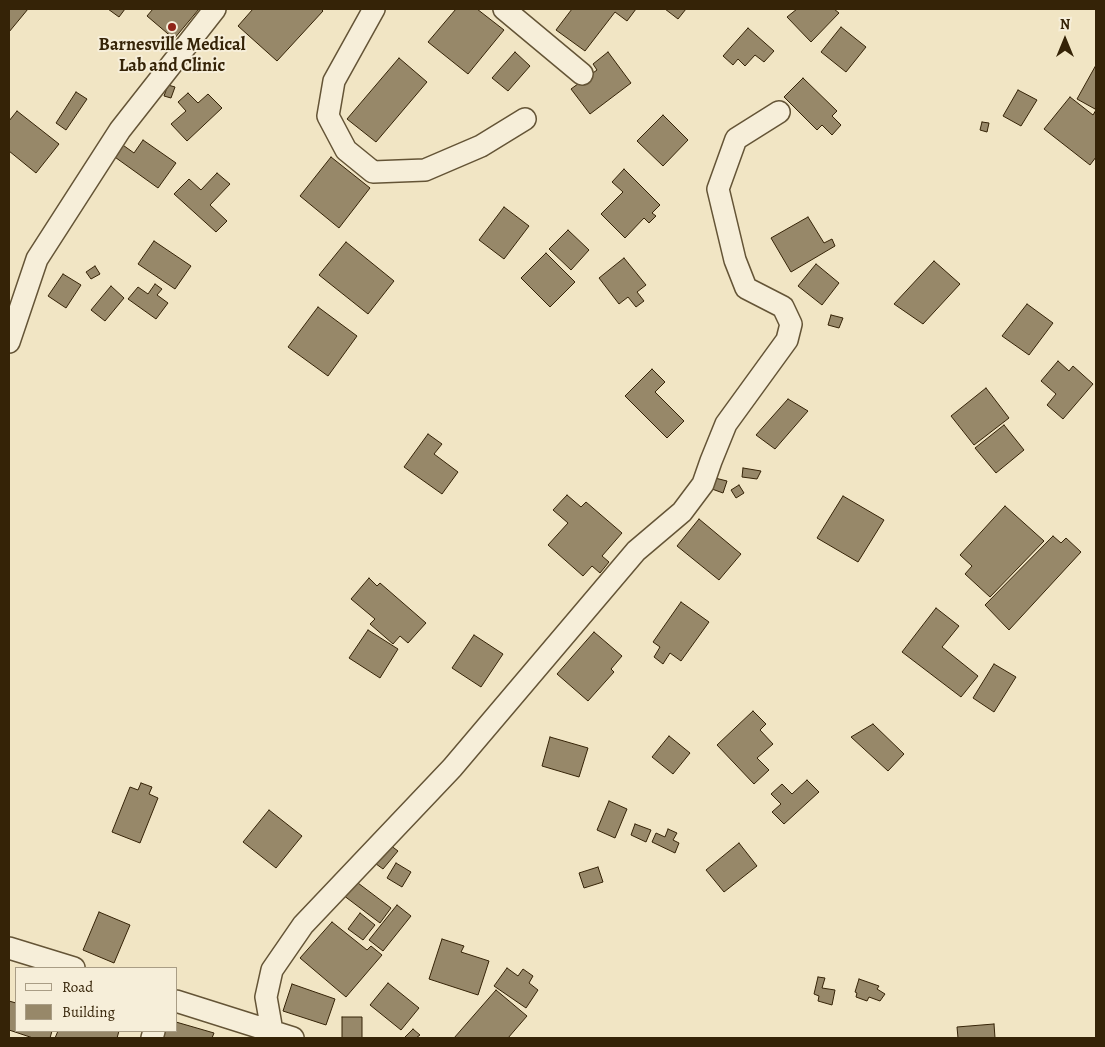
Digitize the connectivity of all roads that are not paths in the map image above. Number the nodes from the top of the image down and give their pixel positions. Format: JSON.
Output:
{"nodes":[{"id":1,"x":216,"y":9,"type":"edge"},
{"id":2,"x":374,"y":9,"type":"edge"},
{"id":3,"x":504,"y":9,"type":"edge"},
{"id":4,"x":582,"y":74,"type":"dead end"},
{"id":5,"x":779,"y":112,"type":"dead end"},
{"id":6,"x":525,"y":119,"type":"dead end"},
{"id":7,"x":9,"y":342,"type":"edge"},
{"id":8,"x":9,"y":948,"type":"edge"},
{"id":9,"x":71,"y":967,"type":"edge"},
{"id":10,"x":178,"y":1002,"type":"edge"},
{"id":11,"x":272,"y":1031,"type":"junction"},
{"id":12,"x":293,"y":1038,"type":"edge"}],
"edges":[{"from":1,"to":7,"type":"street"},
{"from":2,"to":6,"type":"street"},
{"from":3,"to":4,"type":"street"},
{"from":5,"to":11,"type":"street"},
{"from":8,"to":9,"type":"street"},
{"from":10,"to":11,"type":"street"},
{"from":11,"to":12,"type":"street"}]}
